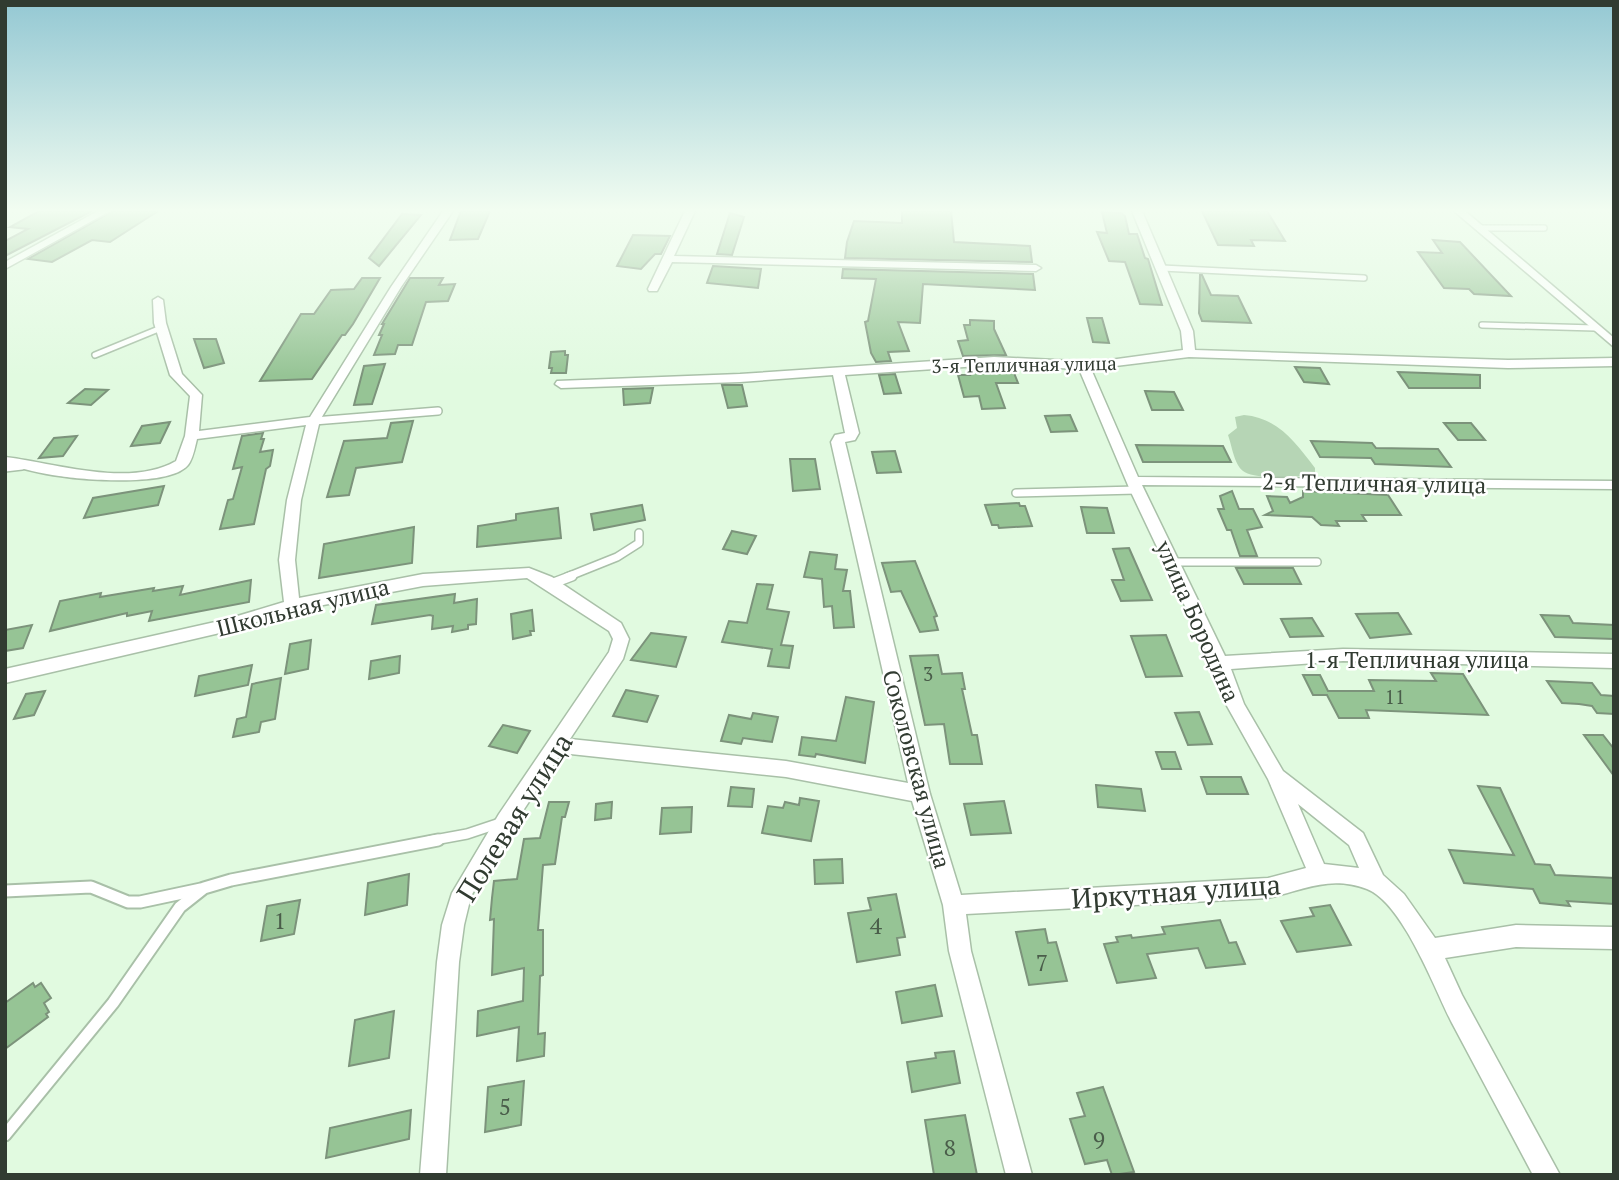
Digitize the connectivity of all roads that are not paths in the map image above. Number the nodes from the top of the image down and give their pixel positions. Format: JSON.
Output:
{"nodes":[{"id":1,"x":411,"y":266,"type":"edge"},
{"id":2,"x":664,"y":266,"type":"edge"},
{"id":3,"x":957,"y":266,"type":"edge"},
{"id":4,"x":1524,"y":266,"type":"edge"},
{"id":5,"x":1036,"y":268,"type":"dead end"},
{"id":6,"x":1162,"y":268,"type":"joint"},
{"id":7,"x":1364,"y":278,"type":"dead end"},
{"id":8,"x":653,"y":289,"type":"dead end"},
{"id":9,"x":158,"y":300,"type":"dead end"},
{"id":10,"x":1482,"y":325,"type":"dead end"},
{"id":11,"x":161,"y":328,"type":"junction"},
{"id":12,"x":1595,"y":328,"type":"junction"},
{"id":13,"x":1614,"y":344,"type":"edge"},
{"id":14,"x":1189,"y":353,"type":"junction"},
{"id":15,"x":94,"y":355,"type":"dead end"},
{"id":16,"x":1614,"y":362,"type":"edge"},
{"id":17,"x":1084,"y":366,"type":"junction"},
{"id":18,"x":838,"y":372,"type":"junction"},
{"id":19,"x":561,"y":384,"type":"dead end"},
{"id":20,"x":438,"y":411,"type":"dead end"},
{"id":21,"x":314,"y":420,"type":"junction"},
{"id":22,"x":192,"y":436,"type":"junction"},
{"id":23,"x":5,"y":461,"type":"edge"},
{"id":24,"x":28,"y":464,"type":"junction"},
{"id":25,"x":5,"y":468,"type":"edge"},
{"id":26,"x":1135,"y":485,"type":"junction"},
{"id":27,"x":1614,"y":485,"type":"edge"},
{"id":28,"x":1016,"y":493,"type":"dead end"},
{"id":29,"x":639,"y":533,"type":"dead end"},
{"id":30,"x":1171,"y":562,"type":"junction"},
{"id":31,"x":1317,"y":562,"type":"dead end"},
{"id":32,"x":551,"y":584,"type":"junction"},
{"id":33,"x":292,"y":605,"type":"junction"},
{"id":34,"x":593,"y":612,"type":"joint"},
{"id":35,"x":1614,"y":661,"type":"edge"},
{"id":36,"x":1220,"y":663,"type":"junction"},
{"id":37,"x":5,"y":676,"type":"edge"},
{"id":38,"x":558,"y":745,"type":"junction"},
{"id":39,"x":1276,"y":776,"type":"junction"},
{"id":40,"x":920,"y":794,"type":"junction"},
{"id":41,"x":506,"y":820,"type":"junction"},
{"id":42,"x":1318,"y":873,"type":"junction"},
{"id":43,"x":1376,"y":882,"type":"junction"},
{"id":44,"x":204,"y":888,"type":"junction"},
{"id":45,"x":5,"y":891,"type":"edge"},
{"id":46,"x":954,"y":905,"type":"junction"},
{"id":47,"x":1614,"y":938,"type":"edge"},
{"id":48,"x":1430,"y":950,"type":"junction"},
{"id":49,"x":5,"y":1135,"type":"edge"},
{"id":50,"x":433,"y":1175,"type":"edge"},
{"id":51,"x":1019,"y":1175,"type":"edge"},
{"id":52,"x":1547,"y":1175,"type":"edge"}],
"edges":[{"from":1,"to":21,"type":"street"},
{"from":2,"to":8,"type":"street"},
{"from":3,"to":5,"type":"street"},
{"from":4,"to":12,"type":"street"},
{"from":6,"to":7,"type":"lane"},
{"from":6,"to":14,"type":"street"},
{"from":9,"to":11,"type":"street"},
{"from":10,"to":12,"type":"lane"},
{"from":11,"to":15,"type":"lane"},
{"from":11,"to":22,"type":"street"},
{"from":12,"to":13,"type":"street"},
{"from":14,"to":16,"type":"street","name":"3-я Тепличная улица"},
{"from":14,"to":17,"type":"street","name":"3-я Тепличная улица"},
{"from":17,"to":18,"type":"street","name":"3-я Тепличная улица"},
{"from":17,"to":26,"type":"street","name":"улица Бородина"},
{"from":18,"to":19,"type":"street","name":"3-я Тепличная улица"},
{"from":18,"to":40,"type":"street","name":"Соколовская улица"},
{"from":20,"to":21,"type":"lane"},
{"from":21,"to":22,"type":"street"},
{"from":21,"to":33,"type":"street"},
{"from":22,"to":24,"type":"street"},
{"from":23,"to":24,"type":"street"},
{"from":24,"to":25,"type":"lane"},
{"from":26,"to":27,"type":"street","name":"2-я Тепличная улица"},
{"from":26,"to":28,"type":"lane"},
{"from":26,"to":30,"type":"street","name":"улица Бородина"},
{"from":29,"to":32,"type":"lane"},
{"from":30,"to":31,"type":"lane"},
{"from":30,"to":36,"type":"street","name":"улица Бородина"},
{"from":32,"to":33,"type":"street","name":"Школьная улица"},
{"from":32,"to":34,"type":"street","name":"Школьная улица"},
{"from":33,"to":37,"type":"street","name":"Школьная улица"},
{"from":34,"to":38,"type":"street","name":"Полевая улица"},
{"from":35,"to":36,"type":"street","name":"1-я Тепличная улица"},
{"from":36,"to":39,"type":"street","name":"улица Бородина"},
{"from":38,"to":40,"type":"street"},
{"from":38,"to":41,"type":"street","name":"Полевая улица"},
{"from":39,"to":42,"type":"street","name":"улица Бородина"},
{"from":39,"to":43,"type":"street"},
{"from":40,"to":46,"type":"street","name":"Соколовская улица"},
{"from":41,"to":44,"type":"lane"},
{"from":41,"to":50,"type":"street","name":"Полевая улица"},
{"from":42,"to":43,"type":"street","name":"Иркутная улица"},
{"from":42,"to":46,"type":"street","name":"Иркутная улица"},
{"from":43,"to":48,"type":"street"},
{"from":44,"to":45,"type":"lane"},
{"from":44,"to":49,"type":"lane"},
{"from":46,"to":51,"type":"street","name":"Соколовская улица"},
{"from":47,"to":48,"type":"street"},
{"from":48,"to":52,"type":"street"}]}
